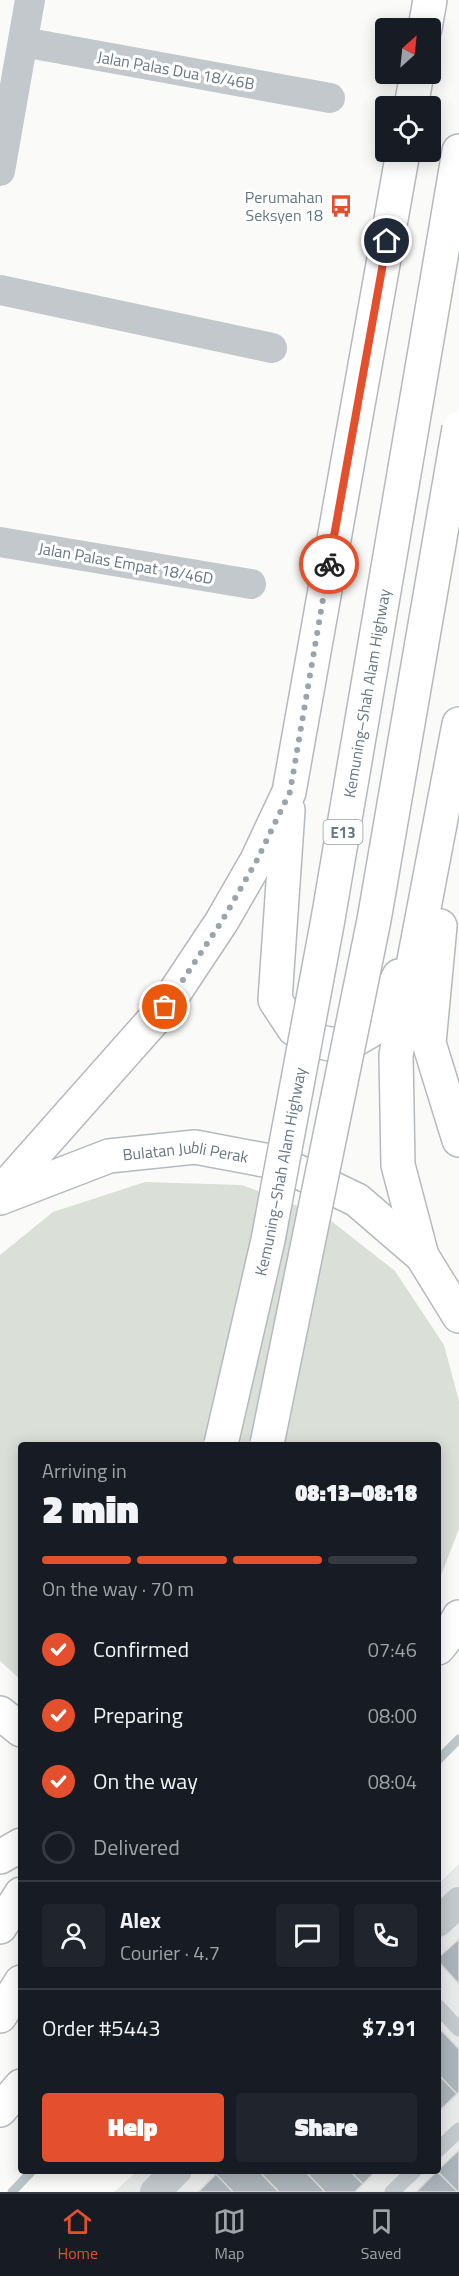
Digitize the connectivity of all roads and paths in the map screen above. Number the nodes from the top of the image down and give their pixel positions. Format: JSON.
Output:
{"nodes":[{"id":1,"x":30,"y":0,"type":"edge"},
{"id":2,"x":430,"y":0,"type":"edge"},
{"id":3,"x":426,"y":18,"type":"edge"},
{"id":4,"x":23,"y":42,"type":"junction"},
{"id":5,"x":330,"y":98,"type":"dead end"},
{"id":6,"x":459,"y":151,"type":"edge"},
{"id":7,"x":401,"y":162,"type":"edge"},
{"id":8,"x":0,"y":171,"type":"edge"},
{"id":9,"x":0,"y":290,"type":"edge"},
{"id":10,"x":272,"y":348,"type":"dead end"},
{"id":11,"x":459,"y":428,"type":"edge"},
{"id":12,"x":0,"y":542,"type":"edge"},
{"id":13,"x":251,"y":584,"type":"dead end"},
{"id":14,"x":459,"y":724,"type":"edge"},
{"id":15,"x":290,"y":792,"type":"junction"},
{"id":16,"x":420,"y":930,"type":"junction"},
{"id":17,"x":459,"y":1140,"type":"edge"},
{"id":18,"x":0,"y":1193,"type":"edge"},
{"id":19,"x":0,"y":1198,"type":"edge"},
{"id":20,"x":422,"y":1256,"type":"junction"},
{"id":21,"x":459,"y":1316,"type":"edge"},
{"id":22,"x":221,"y":1442,"type":"edge"},
{"id":23,"x":267,"y":1442,"type":"edge"},
{"id":24,"x":0,"y":1713,"type":"edge"},
{"id":25,"x":18,"y":1728,"type":"edge"},
{"id":26,"x":18,"y":1847,"type":"edge"},
{"id":27,"x":0,"y":1857,"type":"edge"},
{"id":28,"x":18,"y":1899,"type":"edge"},
{"id":29,"x":459,"y":1902,"type":"edge"},
{"id":30,"x":441,"y":1919,"type":"edge"},
{"id":31,"x":0,"y":1927,"type":"edge"},
{"id":32,"x":18,"y":1987,"type":"edge"},
{"id":33,"x":441,"y":2010,"type":"edge"},
{"id":34,"x":0,"y":2016,"type":"edge"},
{"id":35,"x":459,"y":2029,"type":"edge"},
{"id":36,"x":18,"y":2089,"type":"edge"},
{"id":37,"x":0,"y":2110,"type":"edge"},
{"id":38,"x":459,"y":2130,"type":"edge"},
{"id":39,"x":441,"y":2147,"type":"edge"},
{"id":40,"x":173,"y":2174,"type":"edge"},
{"id":41,"x":411,"y":2174,"type":"edge"},
{"id":42,"x":155,"y":2192,"type":"edge"},
{"id":43,"x":392,"y":2192,"type":"edge"}],
"edges":[{"from":1,"to":4,"type":"street"},
{"from":2,"to":3,"type":"main road"},
{"from":4,"to":5,"type":"street","name":"Jalan Palas Dua 18/46B"},
{"from":4,"to":8,"type":"street"},
{"from":6,"to":22,"type":"main road","name":"Kemuning–Shah Alam Highway","number":"E13","bridge":true},
{"from":7,"to":15,"type":"main road"},
{"from":9,"to":10,"type":"street"},
{"from":11,"to":23,"type":"main road","number":"E13","bridge":true},
{"from":12,"to":13,"type":"street","name":"Jalan Palas Empat 18/46D"},
{"from":14,"to":16,"type":"main road"},
{"from":14,"to":17,"type":"main road"},
{"from":15,"to":16,"type":"main road"},
{"from":15,"to":18,"type":"main road"},
{"from":16,"to":20,"type":"main road"},
{"from":19,"to":20,"type":"main road","name":"Bulatan Jubli Perak"},
{"from":20,"to":21,"type":"main road","name":"Bulatan Jubli Perak"},
{"from":24,"to":25,"type":"main road"},
{"from":26,"to":27,"type":"main road"},
{"from":28,"to":31,"type":"main road"},
{"from":29,"to":30,"type":"street"},
{"from":32,"to":34,"type":"main road"},
{"from":33,"to":35,"type":"lane"},
{"from":36,"to":37,"type":"main road"},
{"from":38,"to":39,"type":"lane"},
{"from":40,"to":42,"type":"street"},
{"from":41,"to":43,"type":"lane"}]}
